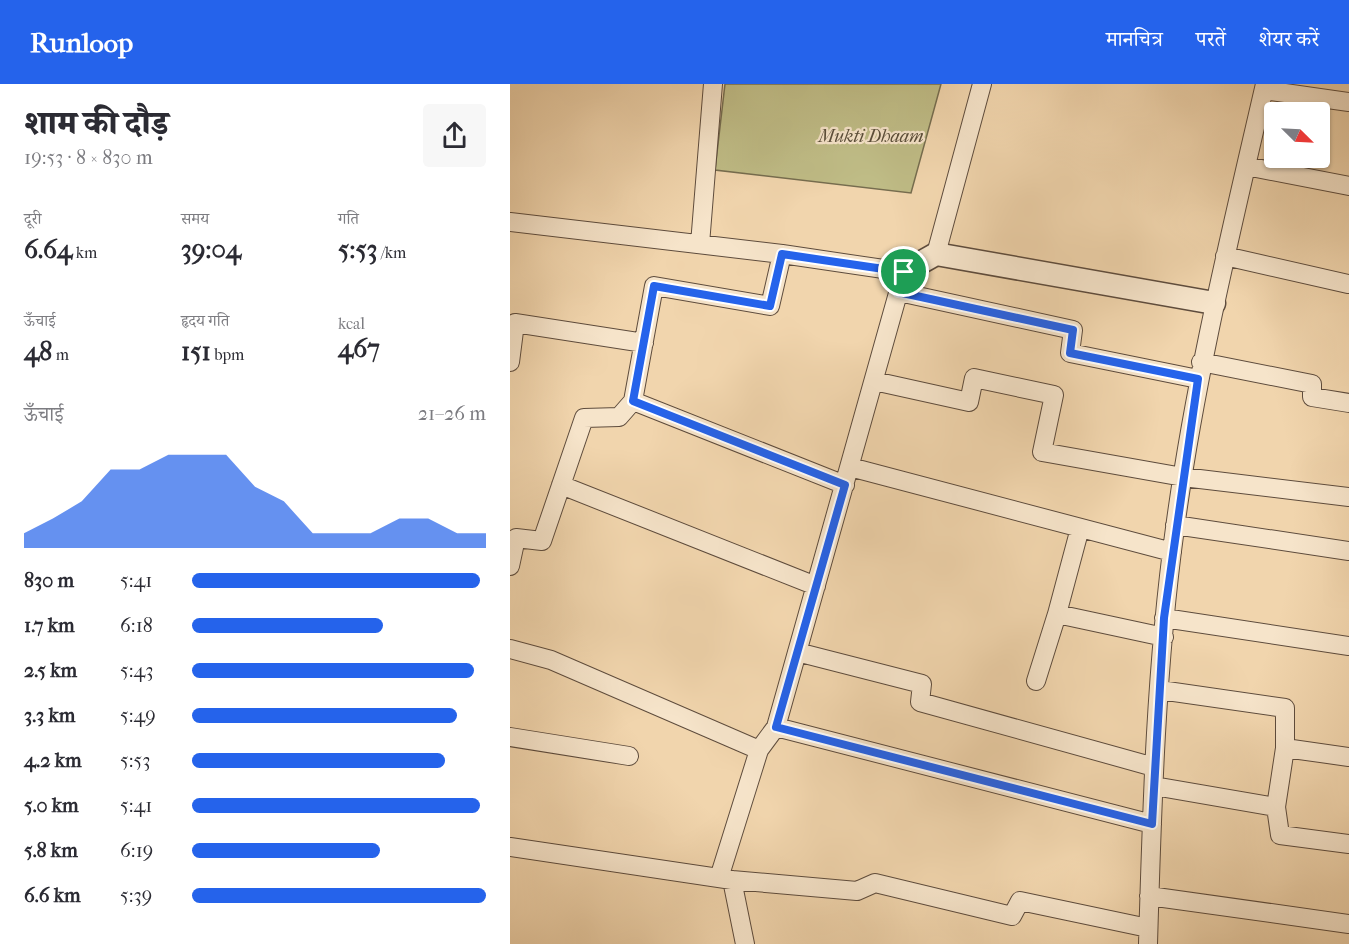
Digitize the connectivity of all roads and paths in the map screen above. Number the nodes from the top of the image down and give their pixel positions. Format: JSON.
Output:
{"nodes":[{"id":1,"x":713,"y":84,"type":"edge"},
{"id":2,"x":982,"y":84,"type":"edge"},
{"id":3,"x":1265,"y":87,"type":"edge"},
{"id":4,"x":1349,"y":102,"type":"edge"},
{"id":5,"x":1246,"y":166,"type":"junction"},
{"id":6,"x":1349,"y":186,"type":"edge"},
{"id":7,"x":510,"y":222,"type":"edge"},
{"id":8,"x":700,"y":244,"type":"junction"},
{"id":9,"x":782,"y":254,"type":"junction"},
{"id":10,"x":936,"y":254,"type":"junction"},
{"id":11,"x":1225,"y":256,"type":"junction"},
{"id":12,"x":902,"y":282,"type":"junction"},
{"id":13,"x":1349,"y":283,"type":"edge"},
{"id":14,"x":1214,"y":303,"type":"junction"},
{"id":15,"x":645,"y":343,"type":"junction"},
{"id":16,"x":510,"y":362,"type":"edge"},
{"id":17,"x":1200,"y":370,"type":"junction"},
{"id":18,"x":874,"y":381,"type":"junction"},
{"id":19,"x":633,"y":401,"type":"junction"},
{"id":20,"x":1349,"y":403,"type":"edge"},
{"id":21,"x":850,"y":467,"type":"junction"},
{"id":22,"x":1183,"y":477,"type":"junction"},
{"id":23,"x":561,"y":485,"type":"junction"},
{"id":24,"x":845,"y":485,"type":"junction"},
{"id":25,"x":1349,"y":497,"type":"edge"},
{"id":26,"x":1175,"y":525,"type":"junction"},
{"id":27,"x":1080,"y":528,"type":"junction"},
{"id":28,"x":1349,"y":551,"type":"edge"},
{"id":29,"x":1172,"y":552,"type":"junction"},
{"id":30,"x":510,"y":566,"type":"edge"},
{"id":31,"x":816,"y":586,"type":"junction"},
{"id":32,"x":1057,"y":614,"type":"junction"},
{"id":33,"x":1164,"y":618,"type":"junction"},
{"id":34,"x":1164,"y":637,"type":"junction"},
{"id":35,"x":1349,"y":646,"type":"edge"},
{"id":36,"x":510,"y":649,"type":"edge"},
{"id":37,"x":797,"y":652,"type":"junction"},
{"id":38,"x":1036,"y":681,"type":"dead end"},
{"id":39,"x":1160,"y":690,"type":"junction"},
{"id":40,"x":776,"y":727,"type":"junction"},
{"id":41,"x":510,"y":737,"type":"edge"},
{"id":42,"x":1285,"y":748,"type":"junction"},
{"id":43,"x":759,"y":750,"type":"junction"},
{"id":44,"x":629,"y":756,"type":"dead end"},
{"id":45,"x":1349,"y":758,"type":"edge"},
{"id":46,"x":1154,"y":767,"type":"junction"},
{"id":47,"x":1154,"y":786,"type":"junction"},
{"id":48,"x":1276,"y":807,"type":"junction"},
{"id":49,"x":1152,"y":824,"type":"junction"},
{"id":50,"x":1349,"y":844,"type":"edge"},
{"id":51,"x":510,"y":847,"type":"edge"},
{"id":52,"x":725,"y":879,"type":"junction"},
{"id":53,"x":1149,"y":896,"type":"junction"},
{"id":54,"x":1349,"y":924,"type":"edge"},
{"id":55,"x":1148,"y":936,"type":"edge"},
{"id":56,"x":745,"y":944,"type":"edge"}],
"edges":[{"from":1,"to":8,"type":"street"},
{"from":2,"to":10,"type":"street"},
{"from":3,"to":4,"type":"street"},
{"from":3,"to":5,"type":"street"},
{"from":5,"to":6,"type":"street"},
{"from":5,"to":11,"type":"street"},
{"from":7,"to":8,"type":"street"},
{"from":8,"to":9,"type":"street"},
{"from":9,"to":12,"type":"street"},
{"from":9,"to":15,"type":"street"},
{"from":10,"to":12,"type":"street"},
{"from":10,"to":14,"type":"street"},
{"from":11,"to":13,"type":"street"},
{"from":11,"to":14,"type":"street"},
{"from":12,"to":17,"type":"street"},
{"from":12,"to":18,"type":"street"},
{"from":14,"to":17,"type":"street"},
{"from":15,"to":16,"type":"street"},
{"from":15,"to":19,"type":"street"},
{"from":17,"to":20,"type":"street"},
{"from":17,"to":22,"type":"street"},
{"from":18,"to":21,"type":"street"},
{"from":18,"to":22,"type":"street"},
{"from":19,"to":23,"type":"street"},
{"from":19,"to":24,"type":"street"},
{"from":21,"to":24,"type":"street"},
{"from":21,"to":27,"type":"street"},
{"from":22,"to":25,"type":"street"},
{"from":22,"to":26,"type":"street"},
{"from":23,"to":30,"type":"street"},
{"from":23,"to":31,"type":"street"},
{"from":24,"to":31,"type":"street"},
{"from":26,"to":28,"type":"street"},
{"from":26,"to":29,"type":"street"},
{"from":27,"to":29,"type":"street"},
{"from":27,"to":32,"type":"street"},
{"from":29,"to":33,"type":"street"},
{"from":31,"to":37,"type":"street"},
{"from":32,"to":34,"type":"street"},
{"from":32,"to":38,"type":"street"},
{"from":33,"to":34,"type":"street"},
{"from":33,"to":35,"type":"street"},
{"from":34,"to":39,"type":"street"},
{"from":36,"to":43,"type":"street"},
{"from":37,"to":40,"type":"street"},
{"from":37,"to":46,"type":"street"},
{"from":39,"to":42,"type":"street"},
{"from":39,"to":46,"type":"street"},
{"from":40,"to":43,"type":"street"},
{"from":40,"to":49,"type":"street"},
{"from":41,"to":44,"type":"street"},
{"from":42,"to":45,"type":"street"},
{"from":42,"to":48,"type":"street"},
{"from":43,"to":52,"type":"street"},
{"from":46,"to":47,"type":"street"},
{"from":47,"to":48,"type":"street"},
{"from":47,"to":49,"type":"street"},
{"from":48,"to":50,"type":"street"},
{"from":49,"to":53,"type":"street"},
{"from":51,"to":52,"type":"street"},
{"from":52,"to":55,"type":"street"},
{"from":52,"to":56,"type":"street"},
{"from":53,"to":54,"type":"street"},
{"from":53,"to":55,"type":"street"}]}
